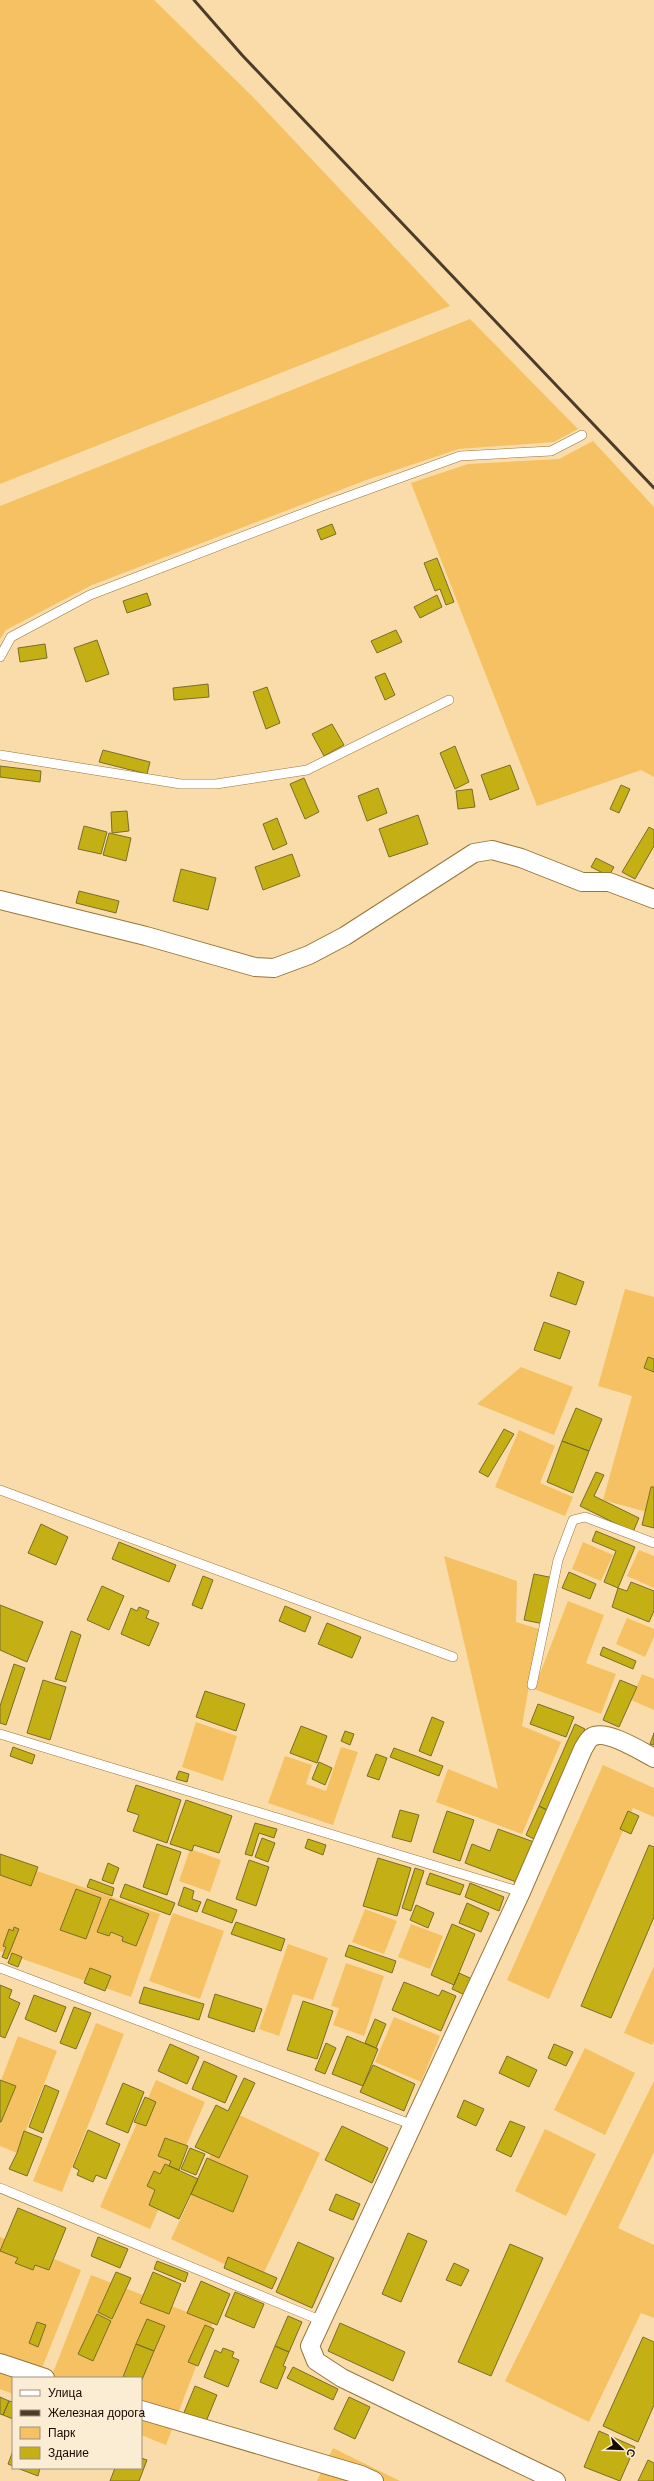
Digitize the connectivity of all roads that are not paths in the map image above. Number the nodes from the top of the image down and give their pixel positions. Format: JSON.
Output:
{"nodes":[{"id":1,"x":582,"y":435,"type":"dead end"},
{"id":2,"x":0,"y":657,"type":"edge"},
{"id":3,"x":449,"y":700,"type":"dead end"},
{"id":4,"x":0,"y":755,"type":"edge"},
{"id":5,"x":654,"y":899,"type":"edge"},
{"id":6,"x":0,"y":900,"type":"edge"},
{"id":7,"x":0,"y":1490,"type":"edge"},
{"id":8,"x":654,"y":1543,"type":"edge"},
{"id":9,"x":453,"y":1657,"type":"dead end"},
{"id":10,"x":532,"y":1685,"type":"dead end"},
{"id":11,"x":0,"y":1734,"type":"edge"},
{"id":12,"x":654,"y":1758,"type":"edge"},
{"id":13,"x":521,"y":1892,"type":"junction"},
{"id":14,"x":0,"y":1968,"type":"edge"},
{"id":15,"x":413,"y":2125,"type":"junction"},
{"id":16,"x":0,"y":2188,"type":"edge"},
{"id":17,"x":322,"y":2321,"type":"junction"},
{"id":18,"x":0,"y":2363,"type":"edge"},
{"id":19,"x":42,"y":2377,"type":"edge"},
{"id":20,"x":142,"y":2410,"type":"edge"},
{"id":21,"x":374,"y":2481,"type":"edge"},
{"id":22,"x":556,"y":2481,"type":"edge"}],
"edges":[{"from":1,"to":2,"type":"lane"},
{"from":3,"to":4,"type":"lane"},
{"from":5,"to":6,"type":"street"},
{"from":7,"to":9,"type":"lane"},
{"from":8,"to":10,"type":"lane"},
{"from":11,"to":13,"type":"lane"},
{"from":12,"to":13,"type":"street"},
{"from":13,"to":15,"type":"street"},
{"from":14,"to":15,"type":"lane"},
{"from":15,"to":17,"type":"street"},
{"from":16,"to":17,"type":"lane"},
{"from":17,"to":22,"type":"street"},
{"from":18,"to":19,"type":"street"},
{"from":20,"to":21,"type":"street"}]}
